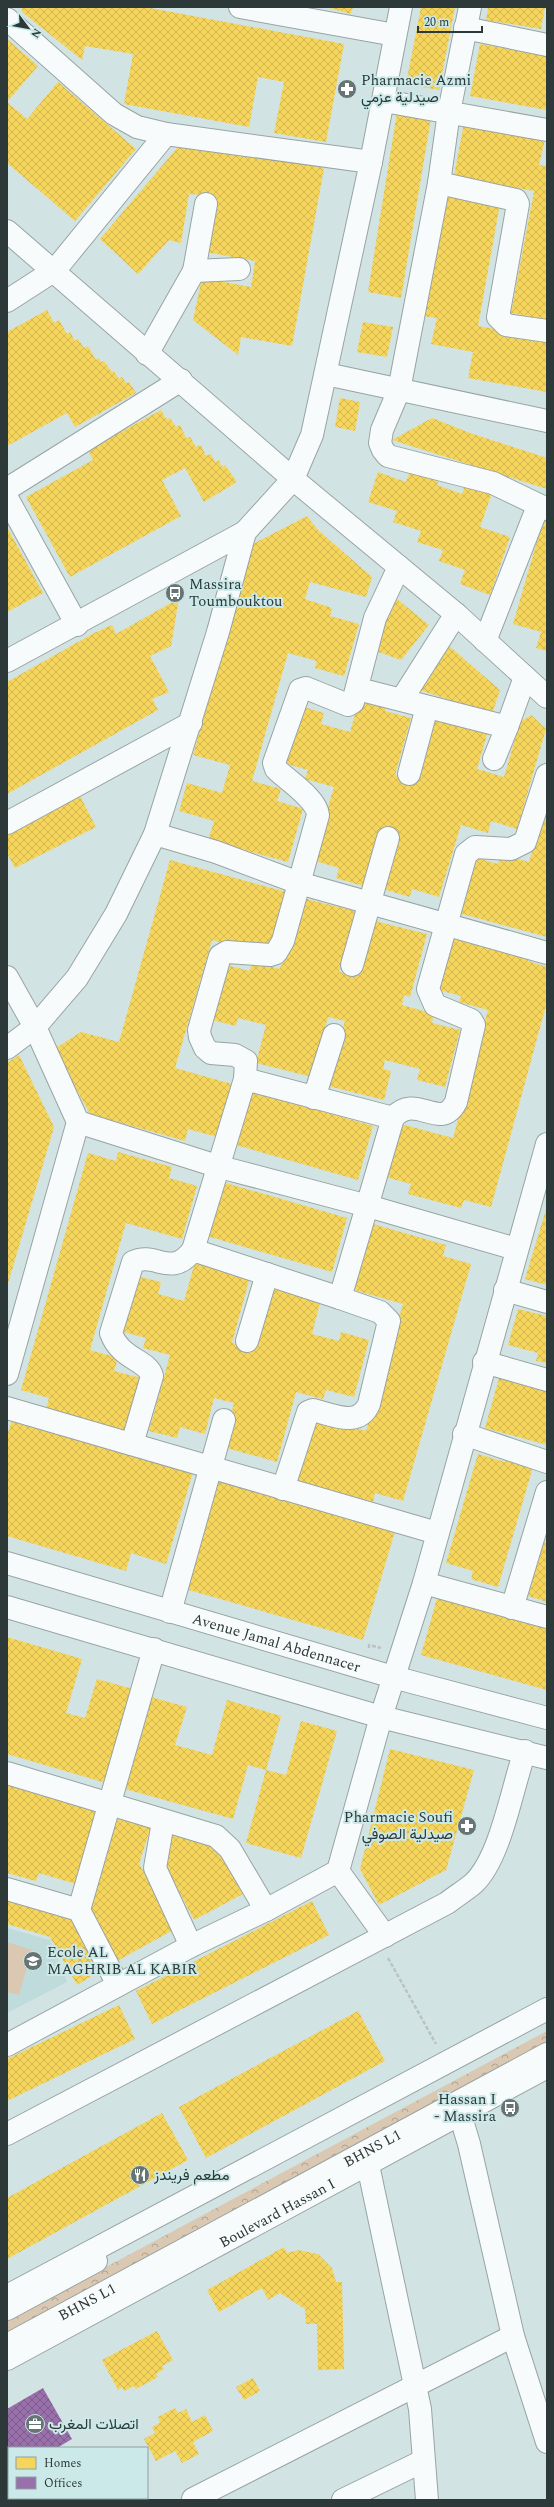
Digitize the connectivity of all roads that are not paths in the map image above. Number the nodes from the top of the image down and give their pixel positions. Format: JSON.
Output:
{"nodes":[{"id":1,"x":240,"y":7,"type":"edge"},
{"id":2,"x":401,"y":7,"type":"edge"},
{"id":3,"x":470,"y":7,"type":"edge"},
{"id":4,"x":7,"y":19,"type":"edge"},
{"id":5,"x":465,"y":28,"type":"junction"},
{"id":6,"x":396,"y":35,"type":"junction"},
{"id":7,"x":547,"y":45,"type":"edge"},
{"id":8,"x":384,"y":101,"type":"junction"},
{"id":9,"x":449,"y":112,"type":"junction"},
{"id":10,"x":547,"y":130,"type":"edge"},
{"id":11,"x":166,"y":134,"type":"junction"},
{"id":12,"x":371,"y":162,"type":"junction"},
{"id":13,"x":439,"y":183,"type":"junction"},
{"id":14,"x":206,"y":204,"type":"dead end"},
{"id":15,"x":7,"y":231,"type":"edge"},
{"id":16,"x":240,"y":269,"type":"dead end"},
{"id":17,"x":55,"y":270,"type":"junction"},
{"id":18,"x":194,"y":271,"type":"junction"},
{"id":19,"x":7,"y":301,"type":"edge"},
{"id":20,"x":547,"y":331,"type":"edge"},
{"id":21,"x":147,"y":354,"type":"junction"},
{"id":22,"x":326,"y":374,"type":"junction"},
{"id":23,"x":181,"y":380,"type":"junction"},
{"id":24,"x":399,"y":390,"type":"junction"},
{"id":25,"x":547,"y":421,"type":"edge"},
{"id":26,"x":293,"y":479,"type":"junction"},
{"id":27,"x":7,"y":489,"type":"edge"},
{"id":28,"x":7,"y":498,"type":"edge"},
{"id":29,"x":543,"y":507,"type":"edge"},
{"id":30,"x":245,"y":532,"type":"junction"},
{"id":31,"x":399,"y":567,"type":"junction"},
{"id":32,"x":456,"y":614,"type":"junction"},
{"id":33,"x":77,"y":625,"type":"junction"},
{"id":34,"x":485,"y":641,"type":"junction"},
{"id":35,"x":7,"y":662,"type":"edge"},
{"id":36,"x":525,"y":677,"type":"junction"},
{"id":37,"x":358,"y":689,"type":"junction"},
{"id":38,"x":547,"y":697,"type":"edge"},
{"id":39,"x":402,"y":698,"type":"junction"},
{"id":40,"x":427,"y":707,"type":"junction"},
{"id":41,"x":191,"y":723,"type":"junction"},
{"id":42,"x":507,"y":726,"type":"junction"},
{"id":43,"x":494,"y":759,"type":"dead end"},
{"id":44,"x":410,"y":774,"type":"dead end"},
{"id":45,"x":547,"y":775,"type":"edge"},
{"id":46,"x":7,"y":823,"type":"edge"},
{"id":47,"x":155,"y":834,"type":"junction"},
{"id":48,"x":388,"y":838,"type":"dead end"},
{"id":49,"x":298,"y":883,"type":"junction"},
{"id":50,"x":369,"y":903,"type":"junction"},
{"id":51,"x":447,"y":924,"type":"junction"},
{"id":52,"x":547,"y":952,"type":"edge"},
{"id":53,"x":352,"y":965,"type":"dead end"},
{"id":54,"x":7,"y":978,"type":"edge"},
{"id":55,"x":35,"y":1027,"type":"junction"},
{"id":56,"x":334,"y":1035,"type":"dead end"},
{"id":57,"x":7,"y":1048,"type":"edge"},
{"id":58,"x":245,"y":1079,"type":"junction"},
{"id":59,"x":314,"y":1098,"type":"junction"},
{"id":60,"x":393,"y":1118,"type":"junction"},
{"id":61,"x":78,"y":1122,"type":"junction"},
{"id":62,"x":547,"y":1145,"type":"edge"},
{"id":63,"x":220,"y":1167,"type":"junction"},
{"id":64,"x":368,"y":1206,"type":"junction"},
{"id":65,"x":516,"y":1249,"type":"junction"},
{"id":66,"x":193,"y":1250,"type":"junction"},
{"id":67,"x":267,"y":1274,"type":"junction"},
{"id":68,"x":505,"y":1290,"type":"junction"},
{"id":69,"x":340,"y":1298,"type":"junction"},
{"id":70,"x":547,"y":1302,"type":"edge"},
{"id":71,"x":248,"y":1341,"type":"dead end"},
{"id":72,"x":484,"y":1362,"type":"junction"},
{"id":73,"x":7,"y":1374,"type":"edge"},
{"id":74,"x":547,"y":1380,"type":"edge"},
{"id":75,"x":7,"y":1408,"type":"edge"},
{"id":76,"x":224,"y":1420,"type":"dead end"},
{"id":77,"x":464,"y":1434,"type":"junction"},
{"id":78,"x":132,"y":1444,"type":"junction"},
{"id":79,"x":547,"y":1462,"type":"edge"},
{"id":80,"x":210,"y":1467,"type":"junction"},
{"id":81,"x":283,"y":1489,"type":"junction"},
{"id":82,"x":547,"y":1492,"type":"edge"},
{"id":83,"x":542,"y":1531,"type":"edge"},
{"id":84,"x":437,"y":1533,"type":"junction"},
{"id":85,"x":7,"y":1563,"type":"edge"},
{"id":86,"x":424,"y":1583,"type":"junction"},
{"id":87,"x":7,"y":1607,"type":"edge"},
{"id":88,"x":512,"y":1608,"type":"junction"},
{"id":89,"x":170,"y":1612,"type":"junction"},
{"id":90,"x":547,"y":1617,"type":"edge"},
{"id":91,"x":154,"y":1649,"type":"junction"},
{"id":92,"x":394,"y":1677,"type":"junction"},
{"id":93,"x":381,"y":1716,"type":"junction"},
{"id":94,"x":547,"y":1718,"type":"edge"},
{"id":95,"x":525,"y":1751,"type":"junction"},
{"id":96,"x":547,"y":1758,"type":"edge"},
{"id":97,"x":7,"y":1773,"type":"edge"},
{"id":98,"x":110,"y":1806,"type":"junction"},
{"id":99,"x":163,"y":1822,"type":"junction"},
{"id":100,"x":338,"y":1871,"type":"junction"},
{"id":101,"x":7,"y":1889,"type":"edge"},
{"id":102,"x":79,"y":1910,"type":"junction"},
{"id":103,"x":266,"y":1910,"type":"junction"},
{"id":104,"x":382,"y":1938,"type":"junction"},
{"id":105,"x":191,"y":1946,"type":"junction"},
{"id":106,"x":118,"y":1985,"type":"junction"},
{"id":107,"x":547,"y":2009,"type":"edge"},
{"id":108,"x":547,"y":2020,"type":"edge"},
{"id":109,"x":7,"y":2045,"type":"edge"},
{"id":110,"x":547,"y":2054,"type":"edge"},
{"id":111,"x":547,"y":2067,"type":"edge"},
{"id":112,"x":460,"y":2114,"type":"junction"},
{"id":113,"x":7,"y":2134,"type":"edge"},
{"id":114,"x":368,"y":2165,"type":"junction"},
{"id":115,"x":7,"y":2296,"type":"edge"},
{"id":116,"x":7,"y":2309,"type":"edge"},
{"id":117,"x":513,"y":2336,"type":"junction"},
{"id":118,"x":7,"y":2345,"type":"edge"},
{"id":119,"x":7,"y":2359,"type":"edge"},
{"id":120,"x":416,"y":2386,"type":"junction"},
{"id":121,"x":547,"y":2442,"type":"edge"},
{"id":122,"x":423,"y":2461,"type":"junction"},
{"id":123,"x":193,"y":2499,"type":"edge"},
{"id":124,"x":343,"y":2500,"type":"edge"},
{"id":125,"x":427,"y":2500,"type":"edge"}],
"edges":[{"from":1,"to":6,"type":"street"},
{"from":2,"to":6,"type":"street"},
{"from":3,"to":5,"type":"street"},
{"from":4,"to":11,"type":"street"},
{"from":5,"to":7,"type":"street"},
{"from":5,"to":9,"type":"street"},
{"from":6,"to":8,"type":"street"},
{"from":8,"to":9,"type":"street"},
{"from":8,"to":12,"type":"street"},
{"from":9,"to":10,"type":"street"},
{"from":9,"to":13,"type":"street"},
{"from":11,"to":12,"type":"street"},
{"from":11,"to":17,"type":"street"},
{"from":12,"to":22,"type":"street"},
{"from":13,"to":20,"type":"street"},
{"from":13,"to":24,"type":"street"},
{"from":14,"to":18,"type":"street"},
{"from":15,"to":17,"type":"street"},
{"from":16,"to":18,"type":"street"},
{"from":17,"to":19,"type":"street"},
{"from":17,"to":21,"type":"street"},
{"from":18,"to":21,"type":"street"},
{"from":21,"to":23,"type":"street"},
{"from":22,"to":24,"type":"street"},
{"from":22,"to":26,"type":"street"},
{"from":23,"to":26,"type":"street"},
{"from":23,"to":27,"type":"street"},
{"from":24,"to":25,"type":"street"},
{"from":24,"to":29,"type":"street"},
{"from":26,"to":30,"type":"street"},
{"from":26,"to":31,"type":"street"},
{"from":28,"to":33,"type":"street"},
{"from":29,"to":34,"type":"street"},
{"from":30,"to":33,"type":"street"},
{"from":30,"to":41,"type":"street"},
{"from":31,"to":32,"type":"street"},
{"from":31,"to":37,"type":"street"},
{"from":32,"to":34,"type":"street"},
{"from":32,"to":39,"type":"street"},
{"from":33,"to":35,"type":"street"},
{"from":34,"to":36,"type":"street"},
{"from":36,"to":38,"type":"street"},
{"from":36,"to":42,"type":"street"},
{"from":37,"to":39,"type":"street"},
{"from":37,"to":49,"type":"street"},
{"from":39,"to":40,"type":"street"},
{"from":40,"to":42,"type":"street"},
{"from":40,"to":44,"type":"street"},
{"from":41,"to":46,"type":"street"},
{"from":41,"to":47,"type":"street"},
{"from":42,"to":43,"type":"street"},
{"from":45,"to":51,"type":"street"},
{"from":47,"to":49,"type":"street"},
{"from":47,"to":55,"type":"street"},
{"from":48,"to":50,"type":"street"},
{"from":49,"to":50,"type":"street"},
{"from":49,"to":58,"type":"street"},
{"from":50,"to":51,"type":"street"},
{"from":50,"to":53,"type":"street"},
{"from":51,"to":52,"type":"street"},
{"from":51,"to":60,"type":"street"},
{"from":54,"to":55,"type":"street"},
{"from":55,"to":57,"type":"street"},
{"from":55,"to":61,"type":"street"},
{"from":56,"to":59,"type":"street"},
{"from":58,"to":59,"type":"street"},
{"from":58,"to":63,"type":"street"},
{"from":59,"to":60,"type":"street"},
{"from":60,"to":64,"type":"street"},
{"from":61,"to":63,"type":"street"},
{"from":61,"to":73,"type":"street"},
{"from":62,"to":65,"type":"street"},
{"from":63,"to":64,"type":"street"},
{"from":63,"to":66,"type":"street"},
{"from":64,"to":65,"type":"street"},
{"from":64,"to":69,"type":"street"},
{"from":65,"to":68,"type":"street"},
{"from":66,"to":67,"type":"street"},
{"from":66,"to":78,"type":"street"},
{"from":67,"to":69,"type":"street"},
{"from":67,"to":71,"type":"street"},
{"from":68,"to":70,"type":"street"},
{"from":68,"to":72,"type":"street"},
{"from":69,"to":81,"type":"street"},
{"from":72,"to":74,"type":"street"},
{"from":72,"to":77,"type":"street"},
{"from":75,"to":78,"type":"street"},
{"from":76,"to":80,"type":"street"},
{"from":77,"to":79,"type":"street"},
{"from":77,"to":84,"type":"street"},
{"from":78,"to":80,"type":"street"},
{"from":80,"to":81,"type":"street"},
{"from":80,"to":89,"type":"street"},
{"from":81,"to":84,"type":"street"},
{"from":82,"to":83,"type":"street"},
{"from":83,"to":88,"type":"street"},
{"from":84,"to":86,"type":"street"},
{"from":85,"to":89,"type":"street","name":"Avenue Jamal Abdennacer"},
{"from":86,"to":88,"type":"street"},
{"from":86,"to":92,"type":"street"},
{"from":87,"to":91,"type":"street"},
{"from":88,"to":90,"type":"street"},
{"from":89,"to":92,"type":"street","name":"Avenue Jamal Abdennacer"},
{"from":91,"to":93,"type":"street"},
{"from":91,"to":98,"type":"street"},
{"from":92,"to":93,"type":"street"},
{"from":92,"to":94,"type":"street","name":"Avenue Jamal Abdennacer"},
{"from":93,"to":95,"type":"street"},
{"from":93,"to":100,"type":"street"},
{"from":95,"to":96,"type":"street"},
{"from":95,"to":104,"type":"street"},
{"from":97,"to":98,"type":"street"},
{"from":98,"to":99,"type":"street"},
{"from":98,"to":102,"type":"street"},
{"from":99,"to":103,"type":"street"},
{"from":99,"to":105,"type":"street"},
{"from":100,"to":103,"type":"street"},
{"from":100,"to":104,"type":"street"},
{"from":101,"to":102,"type":"street"},
{"from":102,"to":106,"type":"street"},
{"from":103,"to":105,"type":"street"},
{"from":104,"to":113,"type":"street"},
{"from":105,"to":106,"type":"street"},
{"from":106,"to":109,"type":"street"},
{"from":107,"to":115,"type":"street"},
{"from":108,"to":116,"type":"street","name":"BHNS L1"},
{"from":110,"to":118,"type":"street","name":"BHNS L1"},
{"from":111,"to":112,"type":"street","name":"Boulevard Hassan I"},
{"from":112,"to":114,"type":"street","name":"Boulevard Hassan I"},
{"from":112,"to":117,"type":"street"},
{"from":114,"to":119,"type":"street","name":"Boulevard Hassan I"},
{"from":114,"to":120,"type":"street"},
{"from":117,"to":120,"type":"street"},
{"from":117,"to":121,"type":"street"},
{"from":120,"to":122,"type":"street"},
{"from":120,"to":123,"type":"street"},
{"from":122,"to":124,"type":"street"},
{"from":122,"to":125,"type":"street"}]}
